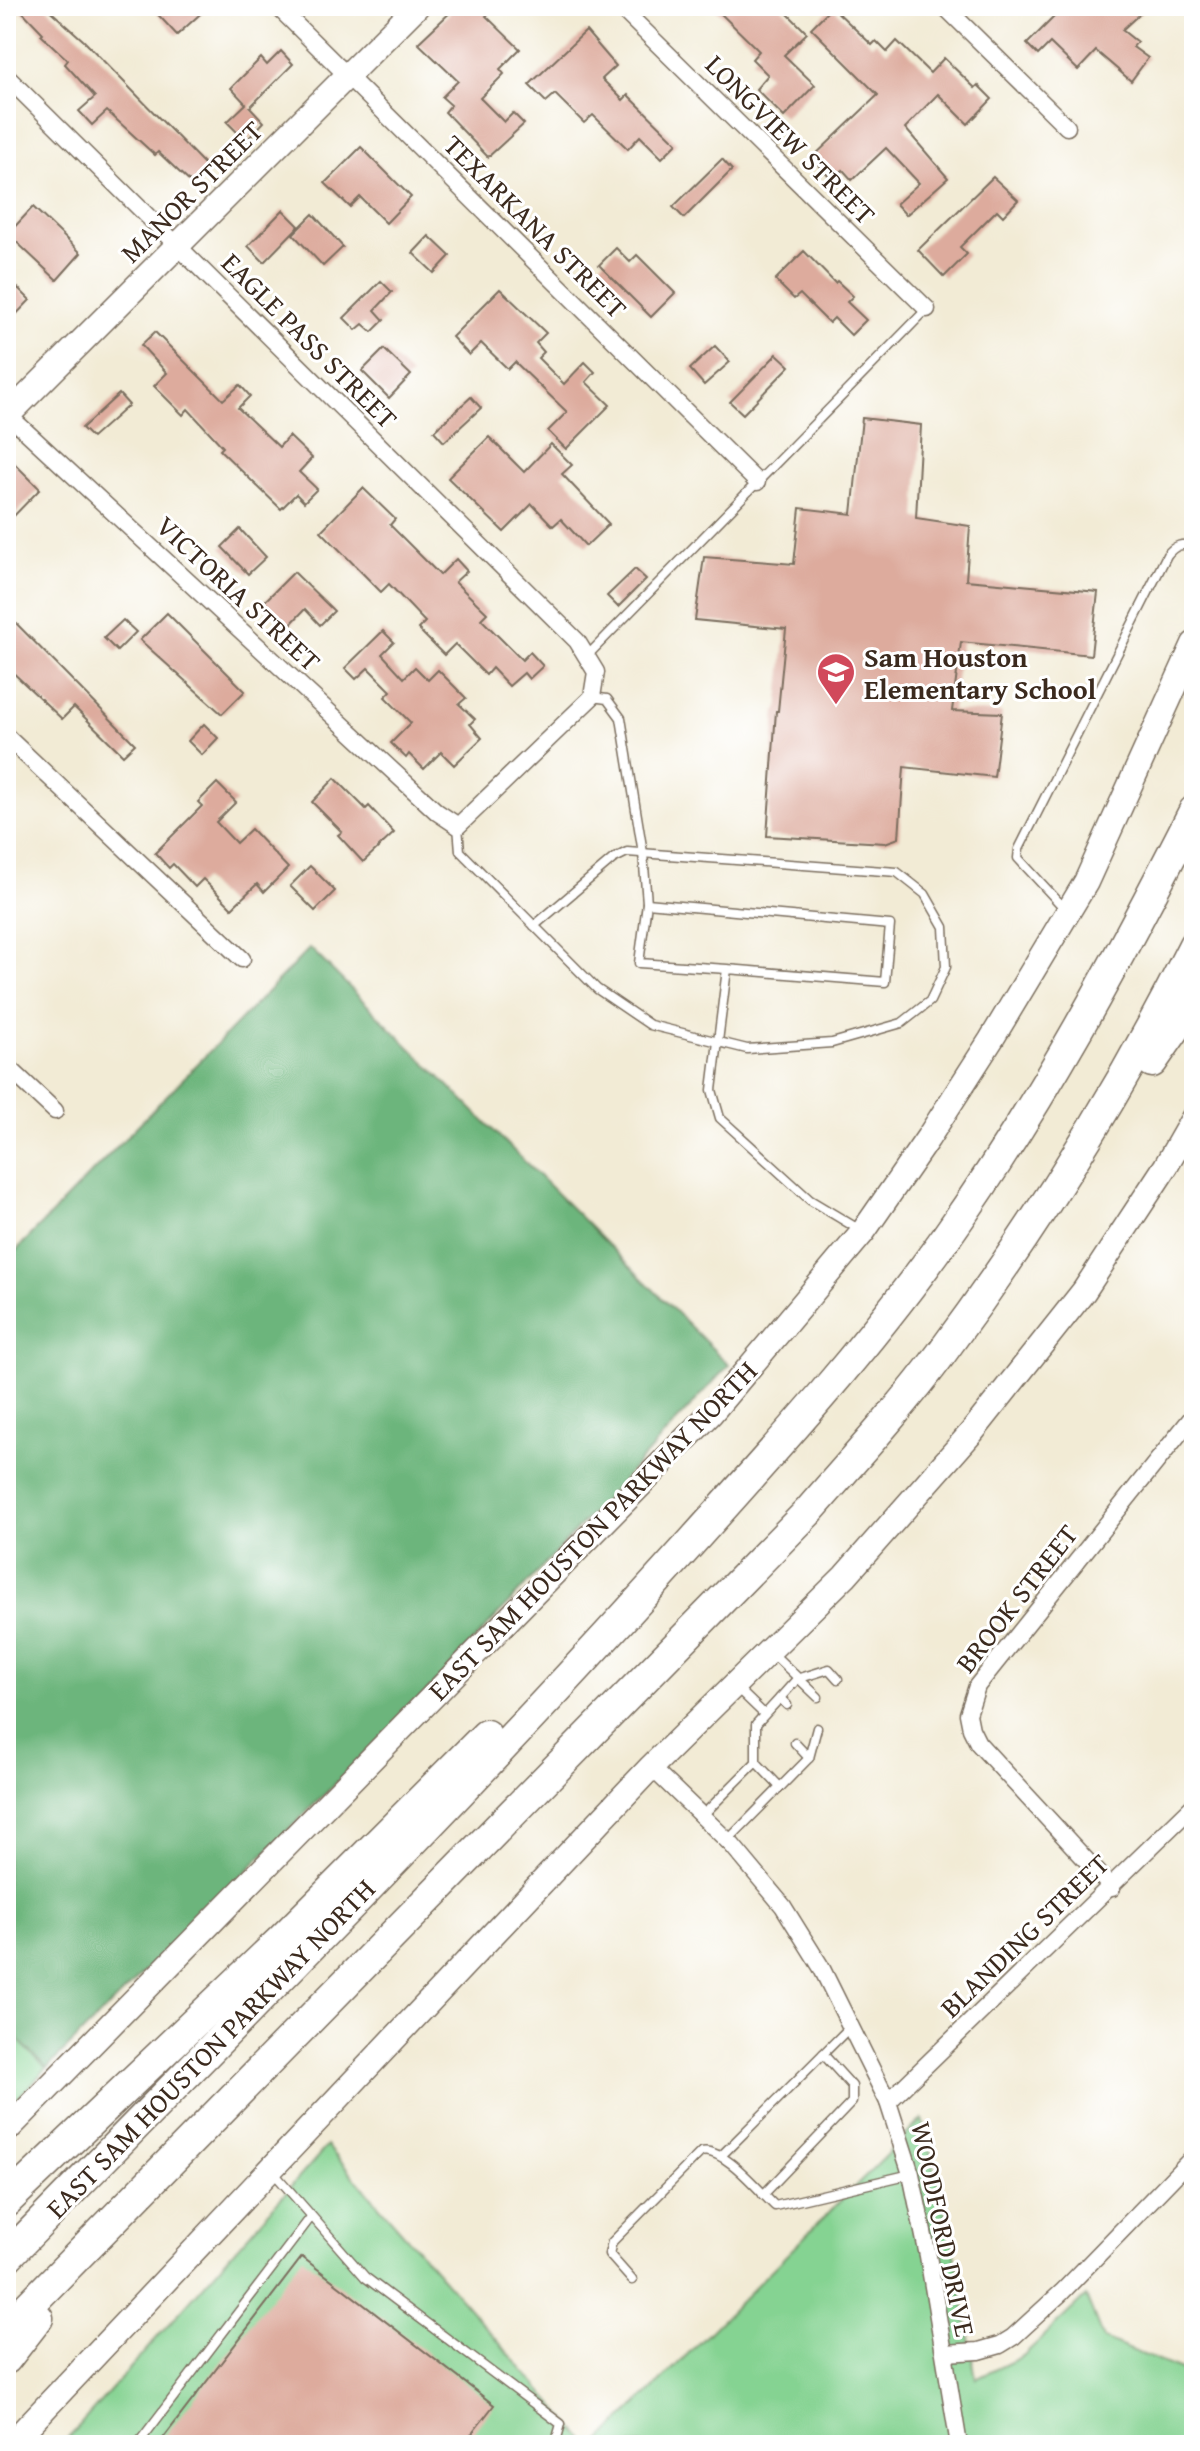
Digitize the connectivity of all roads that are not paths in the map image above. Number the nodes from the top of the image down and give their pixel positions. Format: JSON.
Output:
{"nodes":[{"id":1,"x":277,"y":6,"type":"edge"},
{"id":2,"x":417,"y":6,"type":"edge"},
{"id":3,"x":619,"y":6,"type":"edge"},
{"id":4,"x":944,"y":6,"type":"edge"},
{"id":5,"x":6,"y":76,"type":"edge"},
{"id":6,"x":348,"y":76,"type":"junction"},
{"id":7,"x":1067,"y":127,"type":"dead end"},
{"id":8,"x":179,"y":247,"type":"junction"},
{"id":9,"x":927,"y":309,"type":"joint"},
{"id":10,"x":7,"y":415,"type":"edge"},
{"id":11,"x":757,"y":482,"type":"junction"},
{"id":12,"x":1194,"y":546,"type":"edge"},
{"id":13,"x":1194,"y":644,"type":"edge"},
{"id":14,"x":586,"y":657,"type":"junction"},
{"id":15,"x":592,"y":697,"type":"junction"},
{"id":16,"x":6,"y":736,"type":"edge"},
{"id":17,"x":1194,"y":811,"type":"edge"},
{"id":18,"x":458,"y":826,"type":"junction"},
{"id":19,"x":643,"y":853,"type":"junction"},
{"id":20,"x":647,"y":903,"type":"junction"},
{"id":21,"x":1068,"y":913,"type":"junction"},
{"id":22,"x":534,"y":926,"type":"junction"},
{"id":23,"x":1194,"y":945,"type":"edge"},
{"id":24,"x":242,"y":959,"type":"dead end"},
{"id":25,"x":727,"y":969,"type":"junction"},
{"id":26,"x":1194,"y":1002,"type":"edge"},
{"id":27,"x":720,"y":1042,"type":"junction"},
{"id":28,"x":6,"y":1065,"type":"edge"},
{"id":29,"x":55,"y":1111,"type":"dead end"},
{"id":30,"x":1194,"y":1117,"type":"edge"},
{"id":31,"x":863,"y":1232,"type":"junction"},
{"id":32,"x":1024,"y":1238,"type":"junction"},
{"id":33,"x":1194,"y":1415,"type":"edge"},
{"id":34,"x":783,"y":1441,"type":"junction"},
{"id":35,"x":769,"y":1650,"type":"junction"},
{"id":36,"x":797,"y":1679,"type":"junction"},
{"id":37,"x":838,"y":1679,"type":"dead end"},
{"id":38,"x":734,"y":1685,"type":"junction"},
{"id":39,"x":818,"y":1697,"type":"dead end"},
{"id":40,"x":780,"y":1698,"type":"junction"},
{"id":41,"x":787,"y":1705,"type":"dead end"},
{"id":42,"x":764,"y":1714,"type":"junction"},
{"id":43,"x":817,"y":1728,"type":"dead end"},
{"id":44,"x":795,"y":1743,"type":"dead end"},
{"id":45,"x":809,"y":1758,"type":"junction"},
{"id":46,"x":756,"y":1762,"type":"junction"},
{"id":47,"x":651,"y":1767,"type":"junction"},
{"id":48,"x":780,"y":1787,"type":"junction"},
{"id":49,"x":1194,"y":1805,"type":"edge"},
{"id":50,"x":702,"y":1816,"type":"junction"},
{"id":51,"x":727,"y":1841,"type":"junction"},
{"id":52,"x":1112,"y":1888,"type":"junction"},
{"id":53,"x":852,"y":2025,"type":"junction"},
{"id":54,"x":823,"y":2054,"type":"junction"},
{"id":55,"x":888,"y":2102,"type":"junction"},
{"id":56,"x":6,"y":2131,"type":"edge"},
{"id":57,"x":722,"y":2155,"type":"junction"},
{"id":58,"x":1194,"y":2156,"type":"edge"},
{"id":59,"x":165,"y":2165,"type":"junction"},
{"id":60,"x":271,"y":2169,"type":"junction"},
{"id":61,"x":911,"y":2174,"type":"junction"},
{"id":62,"x":763,"y":2195,"type":"junction"},
{"id":63,"x":6,"y":2202,"type":"edge"},
{"id":64,"x":311,"y":2217,"type":"junction"},
{"id":65,"x":6,"y":2258,"type":"edge"},
{"id":66,"x":632,"y":2280,"type":"dead end"},
{"id":67,"x":6,"y":2329,"type":"edge"},
{"id":68,"x":945,"y":2353,"type":"junction"},
{"id":69,"x":6,"y":2359,"type":"edge"},
{"id":70,"x":10,"y":2445,"type":"edge"},
{"id":71,"x":137,"y":2445,"type":"edge"},
{"id":72,"x":555,"y":2445,"type":"edge"},
{"id":73,"x":959,"y":2445,"type":"edge"}],
"edges":[{"from":1,"to":6,"type":"street","name":"TEXARKANA STREET"},
{"from":2,"to":6,"type":"main road","name":"MANOR STREET"},
{"from":3,"to":9,"type":"street","name":"LONGVIEW STREET"},
{"from":4,"to":7,"type":"street"},
{"from":5,"to":8,"type":"street","name":"EAGLE PASS STREET"},
{"from":6,"to":8,"type":"main road","name":"MANOR STREET"},
{"from":6,"to":11,"type":"street","name":"TEXARKANA STREET"},
{"from":8,"to":10,"type":"main road","name":"MANOR STREET"},
{"from":8,"to":14,"type":"street","name":"EAGLE PASS STREET"},
{"from":9,"to":11,"type":"lane"},
{"from":10,"to":18,"type":"street","name":"VICTORIA STREET"},
{"from":11,"to":14,"type":"lane"},
{"from":12,"to":21,"type":"lane"},
{"from":13,"to":21,"type":"main road","name":"EAST SAM HOUSTON PARKWAY NORTH"},
{"from":14,"to":15,"type":"street","name":"EAGLE PASS STREET"},
{"from":15,"to":18,"type":"street"},
{"from":15,"to":19,"type":"lane"},
{"from":16,"to":24,"type":"street"},
{"from":17,"to":34,"type":"highway","name":"EAST SAM HOUSTON PARKWAY NORTH"},
{"from":18,"to":22,"type":"lane"},
{"from":19,"to":20,"type":"lane"},
{"from":19,"to":22,"type":"lane"},
{"from":19,"to":27,"type":"lane"},
{"from":20,"to":25,"type":"lane"},
{"from":20,"to":25,"type":"lane"},
{"from":21,"to":31,"type":"main road","name":"EAST SAM HOUSTON PARKWAY NORTH"},
{"from":22,"to":27,"type":"lane"},
{"from":23,"to":32,"type":"highway","name":"EAST SAM HOUSTON PARKWAY NORTH"},
{"from":25,"to":27,"type":"lane"},
{"from":26,"to":32,"type":"highway"},
{"from":27,"to":31,"type":"lane"},
{"from":28,"to":29,"type":"street"},
{"from":30,"to":35,"type":"main road"},
{"from":31,"to":56,"type":"main road","name":"EAST SAM HOUSTON PARKWAY NORTH"},
{"from":32,"to":59,"type":"highway","name":"EAST SAM HOUSTON PARKWAY NORTH"},
{"from":33,"to":52,"type":"street","name":"BROOK STREET"},
{"from":34,"to":63,"type":"highway"},
{"from":34,"to":65,"type":"highway","name":"EAST SAM HOUSTON PARKWAY NORTH"},
{"from":35,"to":36,"type":"lane"},
{"from":35,"to":38,"type":"main road"},
{"from":36,"to":37,"type":"lane"},
{"from":36,"to":39,"type":"lane"},
{"from":36,"to":40,"type":"lane"},
{"from":38,"to":42,"type":"lane"},
{"from":38,"to":47,"type":"main road"},
{"from":40,"to":41,"type":"lane"},
{"from":40,"to":42,"type":"lane"},
{"from":42,"to":46,"type":"lane"},
{"from":43,"to":45,"type":"lane"},
{"from":44,"to":45,"type":"lane"},
{"from":45,"to":48,"type":"lane"},
{"from":46,"to":48,"type":"lane"},
{"from":46,"to":50,"type":"lane"},
{"from":47,"to":50,"type":"street","name":"WOODFORD DRIVE"},
{"from":47,"to":60,"type":"main road"},
{"from":48,"to":51,"type":"lane"},
{"from":49,"to":52,"type":"street","name":"BLANDING STREET"},
{"from":50,"to":51,"type":"street","name":"WOODFORD DRIVE"},
{"from":51,"to":53,"type":"street","name":"WOODFORD DRIVE"},
{"from":52,"to":55,"type":"street","name":"BLANDING STREET"},
{"from":53,"to":54,"type":"lane"},
{"from":53,"to":55,"type":"street","name":"WOODFORD DRIVE"},
{"from":54,"to":57,"type":"lane"},
{"from":54,"to":62,"type":"lane"},
{"from":55,"to":61,"type":"street","name":"WOODFORD DRIVE"},
{"from":57,"to":62,"type":"lane"},
{"from":57,"to":66,"type":"lane"},
{"from":58,"to":68,"type":"street"},
{"from":59,"to":67,"type":"highway","name":"EAST SAM HOUSTON PARKWAY NORTH"},
{"from":59,"to":69,"type":"highway"},
{"from":60,"to":64,"type":"lane"},
{"from":60,"to":70,"type":"main road"},
{"from":61,"to":62,"type":"lane"},
{"from":61,"to":68,"type":"street","name":"WOODFORD DRIVE"},
{"from":64,"to":71,"type":"lane"},
{"from":64,"to":72,"type":"lane"},
{"from":68,"to":73,"type":"street","name":"WOODFORD DRIVE"}]}
